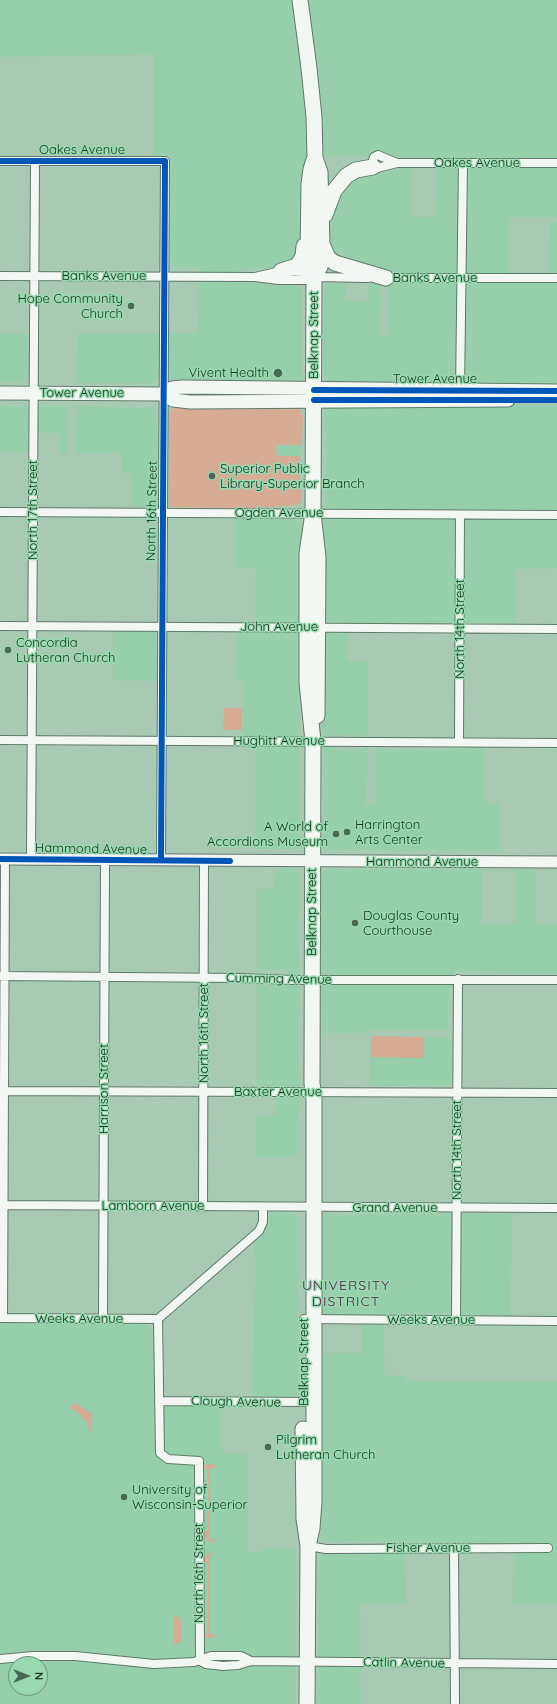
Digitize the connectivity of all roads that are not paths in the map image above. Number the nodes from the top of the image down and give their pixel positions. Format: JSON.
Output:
{"nodes":[{"id":1,"x":300,"y":0,"type":"edge"},
{"id":2,"x":315,"y":157,"type":"junction"},
{"id":3,"x":0,"y":161,"type":"edge"},
{"id":4,"x":35,"y":161,"type":"junction"},
{"id":5,"x":165,"y":161,"type":"joint"},
{"id":6,"x":397,"y":163,"type":"junction"},
{"id":7,"x":463,"y":163,"type":"junction"},
{"id":8,"x":557,"y":164,"type":"edge"},
{"id":9,"x":374,"y":168,"type":"junction"},
{"id":10,"x":308,"y":195,"type":"junction"},
{"id":11,"x":322,"y":223,"type":"junction"},
{"id":12,"x":322,"y":244,"type":"junction"},
{"id":13,"x":281,"y":271,"type":"junction"},
{"id":14,"x":0,"y":276,"type":"edge"},
{"id":15,"x":35,"y":276,"type":"junction"},
{"id":16,"x":164,"y":276,"type":"junction"},
{"id":17,"x":255,"y":277,"type":"junction"},
{"id":18,"x":314,"y":277,"type":"junction"},
{"id":19,"x":461,"y":277,"type":"junction"},
{"id":20,"x":386,"y":278,"type":"junction"},
{"id":21,"x":557,"y":278,"type":"edge"},
{"id":22,"x":460,"y":390,"type":"junction"},
{"id":23,"x":557,"y":391,"type":"edge"},
{"id":24,"x":0,"y":393,"type":"edge"},
{"id":25,"x":34,"y":393,"type":"junction"},
{"id":26,"x":164,"y":394,"type":"junction"},
{"id":27,"x":314,"y":395,"type":"junction"},
{"id":28,"x":421,"y":400,"type":"junction"},
{"id":29,"x":557,"y":400,"type":"edge"},
{"id":30,"x":0,"y":512,"type":"edge"},
{"id":31,"x":33,"y":512,"type":"junction"},
{"id":32,"x":163,"y":513,"type":"junction"},
{"id":33,"x":313,"y":513,"type":"junction"},
{"id":34,"x":460,"y":515,"type":"junction"},
{"id":35,"x":557,"y":515,"type":"edge"},
{"id":36,"x":0,"y":626,"type":"edge"},
{"id":37,"x":32,"y":626,"type":"junction"},
{"id":38,"x":163,"y":627,"type":"junction"},
{"id":39,"x":312,"y":627,"type":"junction"},
{"id":40,"x":460,"y":629,"type":"junction"},
{"id":41,"x":557,"y":629,"type":"edge"},
{"id":42,"x":0,"y":740,"type":"edge"},
{"id":43,"x":32,"y":741,"type":"junction"},
{"id":44,"x":162,"y":741,"type":"junction"},
{"id":45,"x":312,"y":741,"type":"junction"},
{"id":46,"x":459,"y":742,"type":"junction"},
{"id":47,"x":557,"y":742,"type":"edge"},
{"id":48,"x":2,"y":859,"type":"edge"},
{"id":49,"x":32,"y":859,"type":"junction"},
{"id":50,"x":106,"y":860,"type":"junction"},
{"id":51,"x":161,"y":860,"type":"junction"},
{"id":52,"x":204,"y":861,"type":"junction"},
{"id":53,"x":312,"y":861,"type":"junction"},
{"id":54,"x":557,"y":862,"type":"edge"},
{"id":55,"x":2,"y":976,"type":"edge"},
{"id":56,"x":105,"y":977,"type":"junction"},
{"id":57,"x":204,"y":978,"type":"junction"},
{"id":58,"x":458,"y":979,"type":"junction"},
{"id":59,"x":312,"y":980,"type":"junction"},
{"id":60,"x":557,"y":980,"type":"edge"},
{"id":61,"x":311,"y":1089,"type":"junction"},
{"id":62,"x":104,"y":1090,"type":"junction"},
{"id":63,"x":2,"y":1091,"type":"edge"},
{"id":64,"x":203,"y":1092,"type":"junction"},
{"id":65,"x":458,"y":1093,"type":"junction"},
{"id":66,"x":557,"y":1093,"type":"edge"},
{"id":67,"x":2,"y":1205,"type":"edge"},
{"id":68,"x":104,"y":1205,"type":"junction"},
{"id":69,"x":203,"y":1206,"type":"junction"},
{"id":70,"x":263,"y":1207,"type":"junction"},
{"id":71,"x":310,"y":1207,"type":"junction"},
{"id":72,"x":457,"y":1208,"type":"junction"},
{"id":73,"x":557,"y":1208,"type":"edge"},
{"id":74,"x":1,"y":1318,"type":"edge"},
{"id":75,"x":103,"y":1319,"type":"junction"},
{"id":76,"x":158,"y":1319,"type":"junction"},
{"id":77,"x":309,"y":1319,"type":"junction"},
{"id":78,"x":456,"y":1320,"type":"junction"},
{"id":79,"x":557,"y":1321,"type":"edge"},
{"id":80,"x":159,"y":1401,"type":"junction"},
{"id":81,"x":309,"y":1402,"type":"junction"},
{"id":82,"x":308,"y":1546,"type":"junction"},
{"id":83,"x":454,"y":1548,"type":"junction"},
{"id":84,"x":548,"y":1548,"type":"dead end"},
{"id":85,"x":0,"y":1659,"type":"edge"},
{"id":86,"x":200,"y":1661,"type":"junction"},
{"id":87,"x":307,"y":1662,"type":"junction"},
{"id":88,"x":455,"y":1664,"type":"junction"},
{"id":89,"x":557,"y":1664,"type":"edge"},
{"id":90,"x":307,"y":1704,"type":"edge"},
{"id":91,"x":455,"y":1704,"type":"edge"}],
"edges":[{"from":1,"to":2,"type":"highway"},
{"from":2,"to":10,"type":"highway"},
{"from":2,"to":11,"type":"highway"},
{"from":3,"to":4,"type":"street","name":"Oakes Avenue"},
{"from":4,"to":5,"type":"street","name":"Oakes Avenue"},
{"from":4,"to":15,"type":"street","name":"North 17th Street"},
{"from":5,"to":16,"type":"street","name":"North 16th Street"},
{"from":6,"to":7,"type":"street","name":"Oakes Avenue"},
{"from":6,"to":9,"type":"street","name":"Oakes Avenue"},
{"from":6,"to":9,"type":"street","name":"Oakes Avenue"},
{"from":7,"to":8,"type":"street","name":"Oakes Avenue"},
{"from":7,"to":19,"type":"street"},
{"from":9,"to":11,"type":"highway"},
{"from":10,"to":13,"type":"highway"},
{"from":10,"to":18,"type":"highway"},
{"from":11,"to":12,"type":"highway"},
{"from":12,"to":18,"type":"highway"},
{"from":12,"to":20,"type":"highway"},
{"from":13,"to":17,"type":"street","name":"Banks Avenue"},
{"from":13,"to":18,"type":"street","name":"Banks Avenue"},
{"from":14,"to":15,"type":"street","name":"Banks Avenue"},
{"from":15,"to":16,"type":"street","name":"Banks Avenue"},
{"from":15,"to":25,"type":"street","name":"North 17th Street"},
{"from":16,"to":17,"type":"street","name":"Banks Avenue"},
{"from":16,"to":26,"type":"street","name":"North 16th Street"},
{"from":17,"to":18,"type":"street","name":"Banks Avenue"},
{"from":18,"to":20,"type":"street","name":"Banks Avenue"},
{"from":18,"to":27,"type":"highway","name":"Belknap Street"},
{"from":19,"to":20,"type":"street","name":"Banks Avenue"},
{"from":19,"to":21,"type":"street","name":"Banks Avenue"},
{"from":19,"to":22,"type":"street"},
{"from":22,"to":23,"type":"main road","name":"Tower Avenue"},
{"from":22,"to":27,"type":"main road","name":"Tower Avenue"},
{"from":22,"to":28,"type":"main road"},
{"from":24,"to":25,"type":"main road","name":"Tower Avenue"},
{"from":25,"to":26,"type":"main road","name":"Tower Avenue"},
{"from":25,"to":31,"type":"street","name":"North 17th Street"},
{"from":26,"to":27,"type":"main road","name":"Tower Avenue"},
{"from":26,"to":32,"type":"street","name":"North 16th Street"},
{"from":27,"to":28,"type":"main road","name":"Tower Avenue"},
{"from":27,"to":33,"type":"highway","name":"Belknap Street"},
{"from":28,"to":29,"type":"main road","name":"Tower Avenue"},
{"from":30,"to":31,"type":"street","name":"Ogden Avenue"},
{"from":31,"to":32,"type":"street","name":"Ogden Avenue"},
{"from":31,"to":37,"type":"street","name":"North 17th Street"},
{"from":32,"to":33,"type":"street","name":"Ogden Avenue"},
{"from":32,"to":38,"type":"street","name":"North 16th Street"},
{"from":33,"to":34,"type":"street","name":"Ogden Avenue"},
{"from":33,"to":39,"type":"highway","name":"Belknap Street"},
{"from":34,"to":35,"type":"street","name":"Ogden Avenue"},
{"from":34,"to":40,"type":"street","name":"North 14th Street"},
{"from":36,"to":37,"type":"street","name":"John Avenue"},
{"from":37,"to":38,"type":"street","name":"John Avenue"},
{"from":37,"to":43,"type":"street","name":"North 17th Street"},
{"from":38,"to":39,"type":"street","name":"John Avenue"},
{"from":38,"to":44,"type":"street","name":"North 16th Street"},
{"from":39,"to":40,"type":"street","name":"John Avenue"},
{"from":39,"to":45,"type":"highway","name":"Belknap Street"},
{"from":40,"to":41,"type":"street","name":"John Avenue"},
{"from":40,"to":46,"type":"street","name":"North 14th Street"},
{"from":42,"to":43,"type":"street","name":"Hughitt Avenue"},
{"from":43,"to":44,"type":"street","name":"Hughitt Avenue"},
{"from":43,"to":49,"type":"street","name":"North 17th Street"},
{"from":44,"to":45,"type":"street","name":"Hughitt Avenue"},
{"from":44,"to":51,"type":"street","name":"North 16th Street"},
{"from":45,"to":46,"type":"street","name":"Hughitt Avenue"},
{"from":45,"to":53,"type":"highway","name":"Belknap Street"},
{"from":46,"to":47,"type":"street","name":"Hughitt Avenue"},
{"from":48,"to":49,"type":"street","name":"Hammond Avenue"},
{"from":48,"to":55,"type":"street"},
{"from":49,"to":50,"type":"street","name":"Hammond Avenue"},
{"from":50,"to":51,"type":"street","name":"Hammond Avenue"},
{"from":50,"to":56,"type":"street","name":"Harrison Street"},
{"from":51,"to":52,"type":"street","name":"Hammond Avenue"},
{"from":52,"to":53,"type":"street","name":"Hammond Avenue"},
{"from":52,"to":57,"type":"street","name":"North 16th Street"},
{"from":53,"to":54,"type":"street","name":"Hammond Avenue"},
{"from":53,"to":59,"type":"highway","name":"Belknap Street"},
{"from":55,"to":56,"type":"street","name":"Cumming Avenue"},
{"from":55,"to":63,"type":"street"},
{"from":56,"to":57,"type":"street","name":"Cumming Avenue"},
{"from":56,"to":62,"type":"street","name":"Harrison Street"},
{"from":57,"to":59,"type":"street","name":"Cumming Avenue"},
{"from":57,"to":64,"type":"street","name":"North 16th Street"},
{"from":58,"to":59,"type":"street","name":"Cumming Avenue"},
{"from":58,"to":60,"type":"street","name":"Cumming Avenue"},
{"from":58,"to":65,"type":"street","name":"North 14th Street"},
{"from":59,"to":61,"type":"highway","name":"Belknap Street"},
{"from":61,"to":64,"type":"street","name":"Baxter Avenue"},
{"from":61,"to":65,"type":"street","name":"Baxter Avenue"},
{"from":61,"to":71,"type":"highway","name":"Belknap Street"},
{"from":62,"to":63,"type":"street","name":"Baxter Avenue"},
{"from":62,"to":64,"type":"street","name":"Baxter Avenue"},
{"from":62,"to":68,"type":"street","name":"Harrison Street"},
{"from":63,"to":67,"type":"street"},
{"from":64,"to":69,"type":"street","name":"North 16th Street"},
{"from":65,"to":66,"type":"street","name":"Baxter Avenue"},
{"from":65,"to":72,"type":"street","name":"North 14th Street"},
{"from":67,"to":68,"type":"street","name":"Lamborn Avenue"},
{"from":67,"to":74,"type":"street"},
{"from":68,"to":69,"type":"street","name":"Lamborn Avenue"},
{"from":68,"to":75,"type":"street","name":"Harrison Street"},
{"from":69,"to":70,"type":"street","name":"Lamborn Avenue"},
{"from":70,"to":71,"type":"street","name":"Lamborn Avenue"},
{"from":70,"to":76,"type":"street"},
{"from":71,"to":72,"type":"street","name":"Grand Avenue"},
{"from":71,"to":77,"type":"highway","name":"Belknap Street"},
{"from":72,"to":73,"type":"street","name":"Grand Avenue"},
{"from":72,"to":78,"type":"street","name":"North 14th Street"},
{"from":74,"to":75,"type":"street","name":"Weeks Avenue"},
{"from":75,"to":76,"type":"street","name":"Weeks Avenue"},
{"from":76,"to":80,"type":"street"},
{"from":77,"to":78,"type":"street","name":"Weeks Avenue"},
{"from":77,"to":81,"type":"highway","name":"Belknap Street"},
{"from":78,"to":79,"type":"street","name":"Weeks Avenue"},
{"from":80,"to":81,"type":"street","name":"Clough Avenue"},
{"from":80,"to":86,"type":"street","name":"North 16th Street"},
{"from":81,"to":82,"type":"highway","name":"Belknap Street"},
{"from":82,"to":83,"type":"street","name":"Fisher Avenue"},
{"from":82,"to":87,"type":"highway","name":"Belknap Street"},
{"from":83,"to":84,"type":"street","name":"Fisher Avenue"},
{"from":83,"to":88,"type":"street"},
{"from":85,"to":86,"type":"street","name":"Catlin Avenue"},
{"from":86,"to":87,"type":"street","name":"Catlin Avenue"},
{"from":87,"to":88,"type":"street","name":"Catlin Avenue"},
{"from":87,"to":90,"type":"highway","name":"Belknap Street"},
{"from":88,"to":89,"type":"street","name":"Catlin Avenue"},
{"from":88,"to":91,"type":"street"}]}
